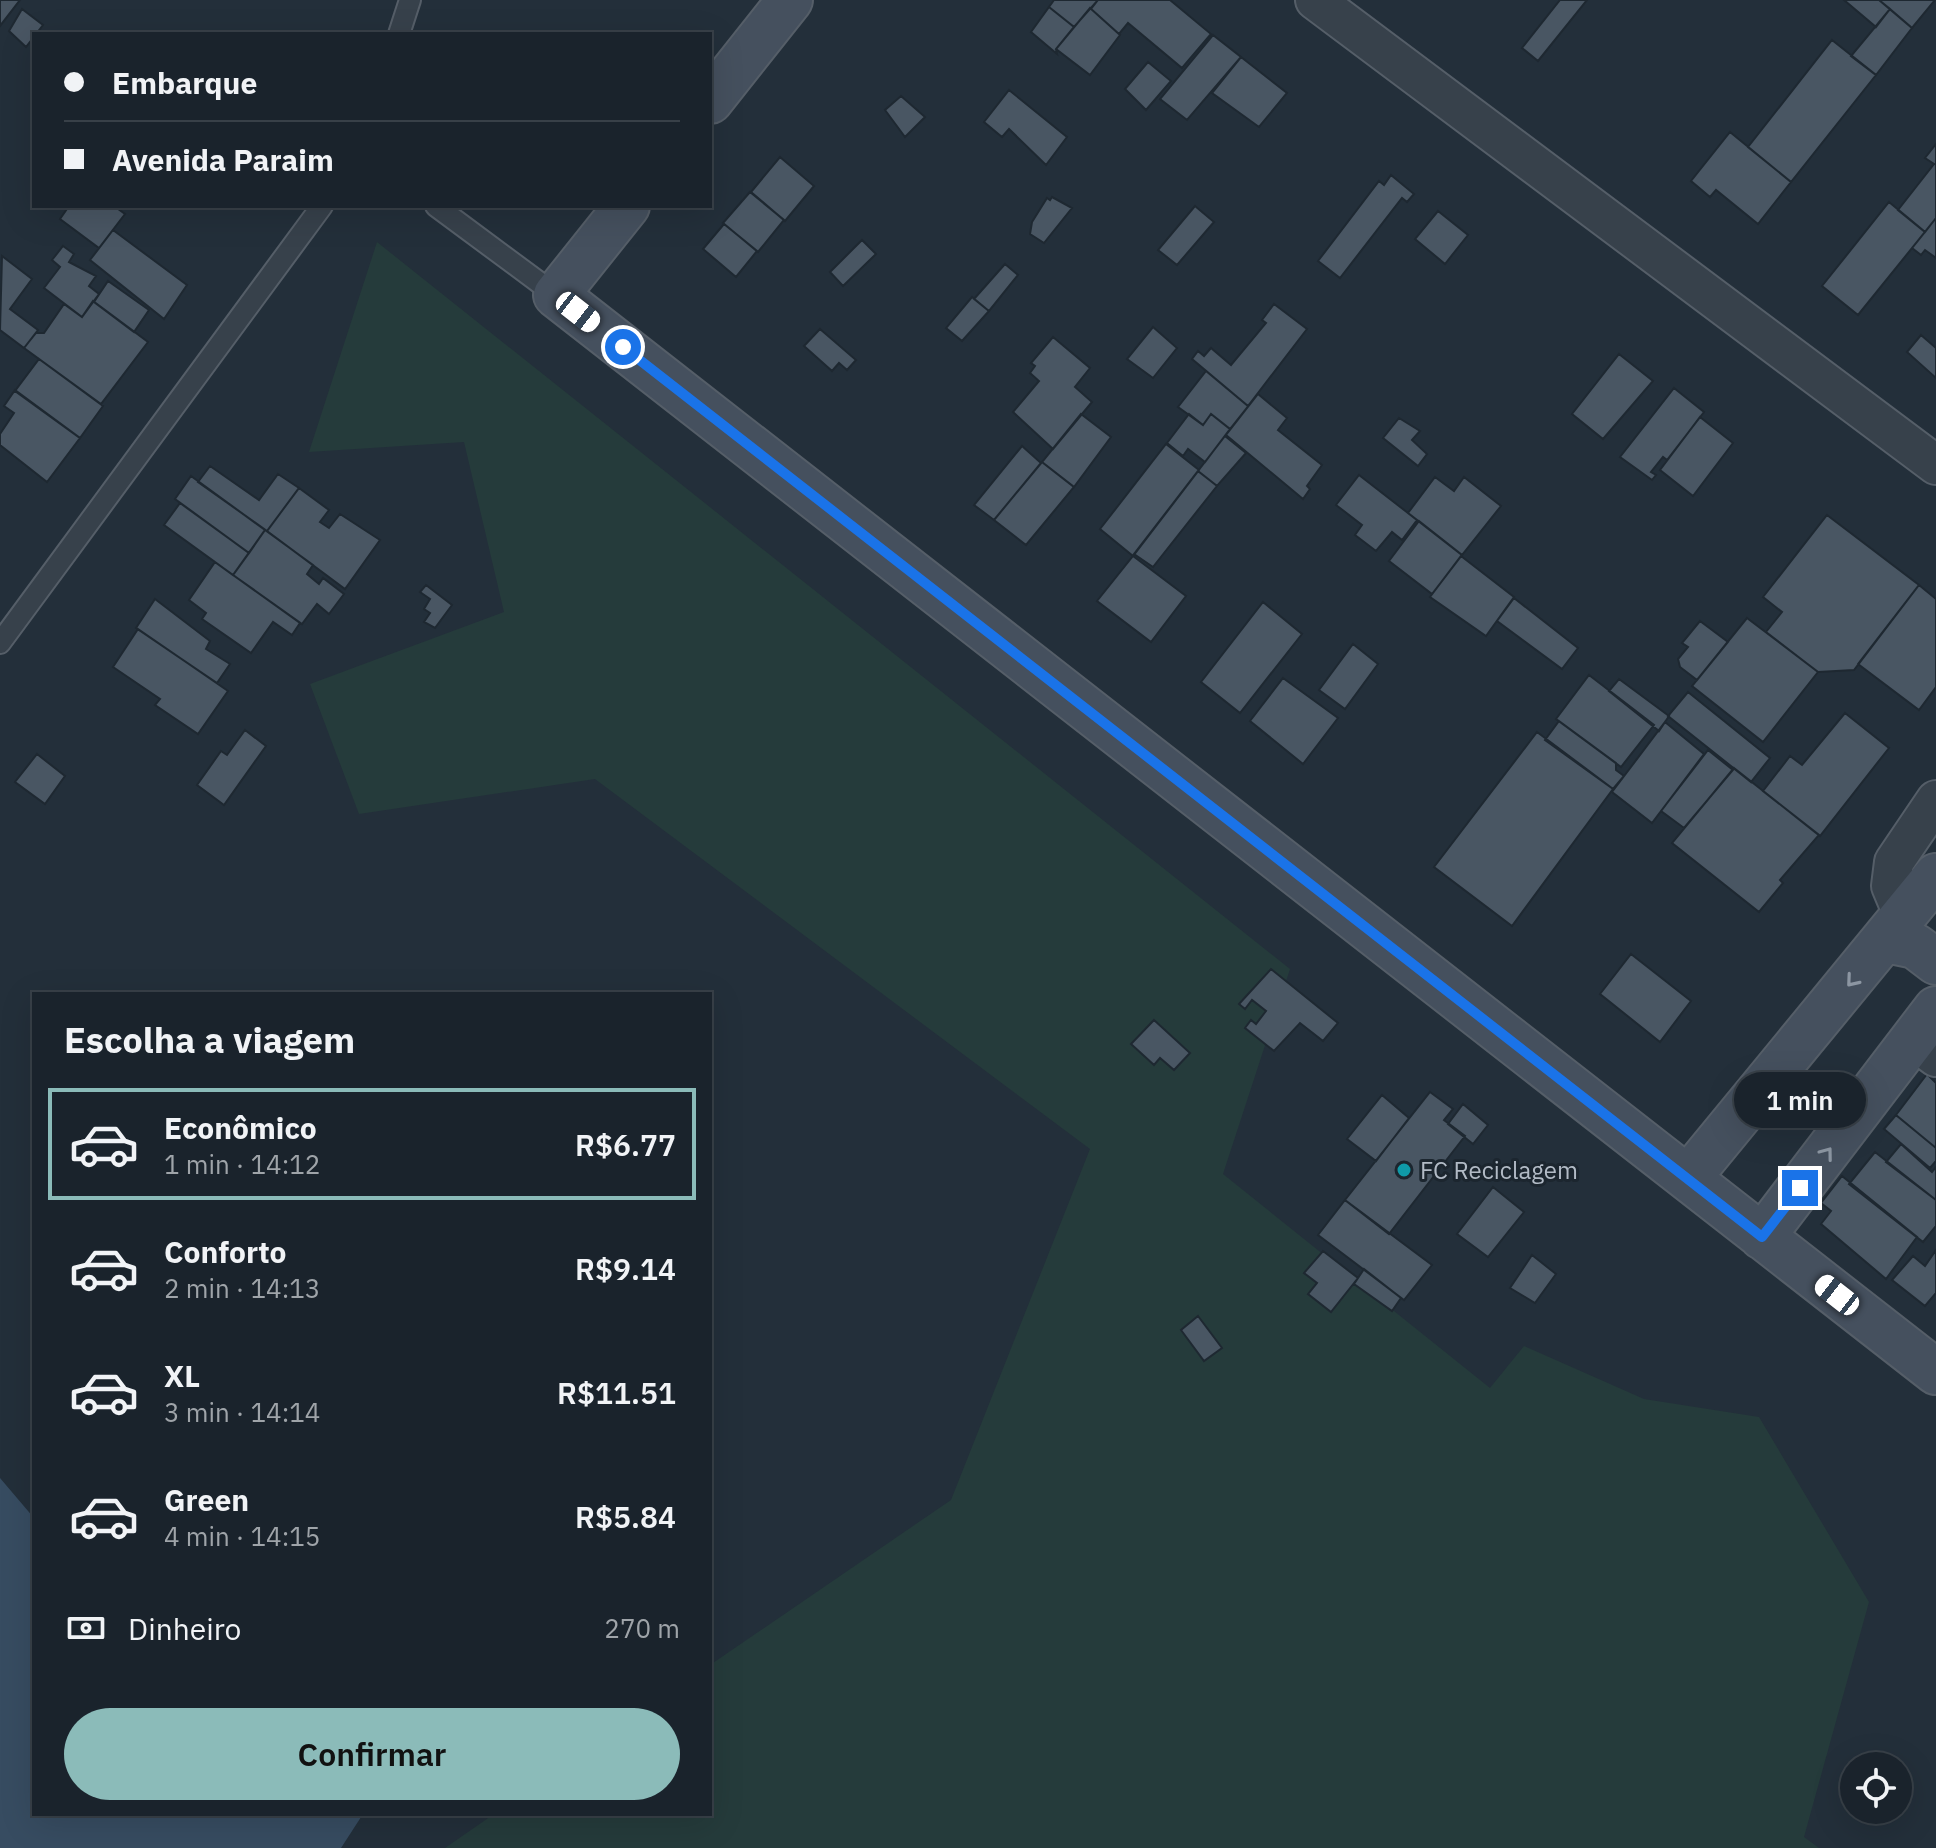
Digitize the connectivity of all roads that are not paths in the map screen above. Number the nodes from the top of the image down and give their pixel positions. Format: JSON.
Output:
{"nodes":[{"id":1,"x":410,"y":0,"type":"edge"},
{"id":2,"x":790,"y":0,"type":"edge"},
{"id":3,"x":1315,"y":0,"type":"edge"},
{"id":4,"x":400,"y":32,"type":"edge"},
{"id":5,"x":712,"y":98,"type":"edge"},
{"id":6,"x":321,"y":208,"type":"edge"},
{"id":7,"x":439,"y":208,"type":"edge"},
{"id":8,"x":625,"y":208,"type":"edge"},
{"id":9,"x":556,"y":295,"type":"junction"},
{"id":10,"x":1936,"y":465,"type":"edge"},
{"id":11,"x":0,"y":643,"type":"edge"},
{"id":12,"x":1936,"y":800,"type":"edge"},
{"id":13,"x":1936,"y":878,"type":"edge"},
{"id":14,"x":1895,"y":928,"type":"junction"},
{"id":15,"x":1936,"y":962,"type":"edge"},
{"id":16,"x":1928,"y":1035,"type":"edge"},
{"id":17,"x":1688,"y":1178,"type":"junction"},
{"id":18,"x":1762,"y":1237,"type":"junction"},
{"id":19,"x":1936,"y":1372,"type":"edge"}],
"edges":[{"from":1,"to":4,"type":"lane"},
{"from":2,"to":5,"type":"main road"},
{"from":3,"to":10,"type":"street"},
{"from":6,"to":11,"type":"lane"},
{"from":7,"to":9,"type":"lane"},
{"from":8,"to":9,"type":"main road"},
{"from":9,"to":17,"type":"main road"},
{"from":12,"to":14,"type":"street"},
{"from":13,"to":14,"type":"main road"},
{"from":14,"to":15,"type":"main road"},
{"from":14,"to":17,"type":"main road","one_way":true},
{"from":18,"to":16,"type":"main road","one_way":true},
{"from":17,"to":18,"type":"main road"},
{"from":18,"to":19,"type":"main road"}]}
